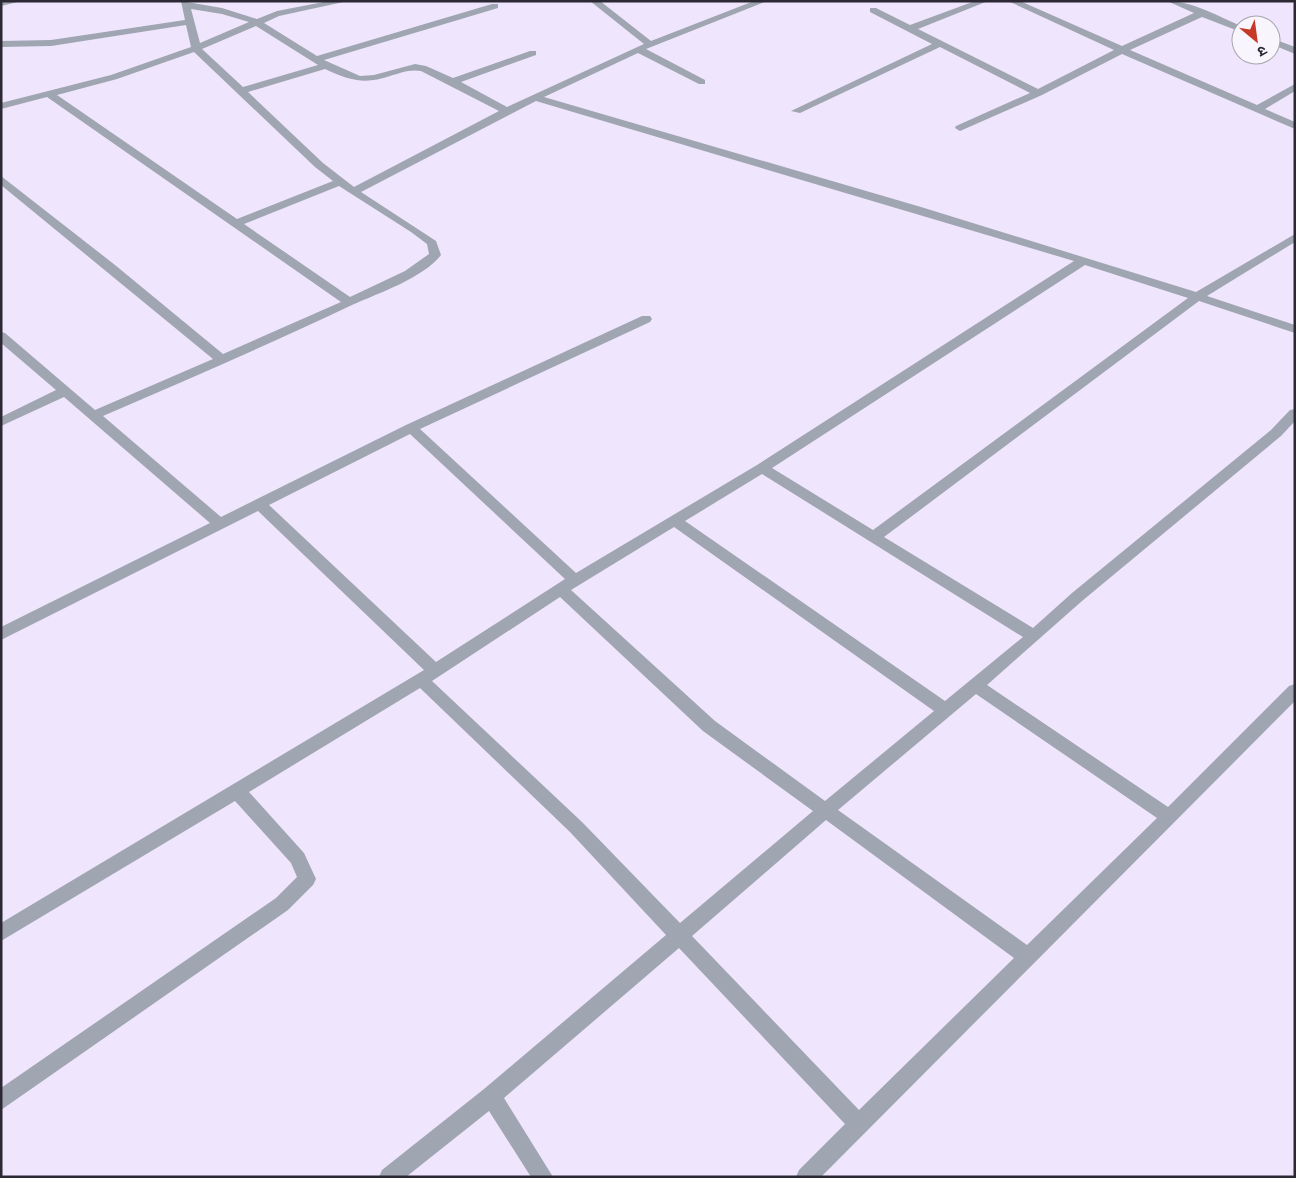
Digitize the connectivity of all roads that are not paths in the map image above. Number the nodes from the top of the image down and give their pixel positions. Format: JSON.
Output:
{"nodes":[{"id":1,"x":18,"y":1,"type":"edge"},
{"id":2,"x":344,"y":1,"type":"edge"},
{"id":3,"x":594,"y":1,"type":"edge"},
{"id":4,"x":984,"y":1,"type":"edge"},
{"id":5,"x":1012,"y":1,"type":"edge"},
{"id":6,"x":1171,"y":1,"type":"edge"},
{"id":7,"x":761,"y":2,"type":"edge"},
{"id":8,"x":1,"y":4,"type":"edge"},
{"id":9,"x":186,"y":4,"type":"edge"},
{"id":10,"x":495,"y":6,"type":"dead end"},
{"id":11,"x":873,"y":10,"type":"dead end"},
{"id":12,"x":1202,"y":13,"type":"junction"},
{"id":13,"x":190,"y":22,"type":"junction"},
{"id":14,"x":256,"y":22,"type":"junction"},
{"id":15,"x":1231,"y":25,"type":"edge"},
{"id":16,"x":911,"y":28,"type":"junction"},
{"id":17,"x":941,"y":43,"type":"junction"},
{"id":18,"x":1,"y":44,"type":"edge"},
{"id":19,"x":650,"y":44,"type":"junction"},
{"id":20,"x":1281,"y":45,"type":"edge"},
{"id":21,"x":196,"y":48,"type":"junction"},
{"id":22,"x":638,"y":49,"type":"junction"},
{"id":23,"x":1122,"y":50,"type":"junction"},
{"id":24,"x":1295,"y":51,"type":"edge"},
{"id":25,"x":533,"y":53,"type":"dead end"},
{"id":26,"x":316,"y":59,"type":"junction"},
{"id":27,"x":327,"y":66,"type":"junction"},
{"id":28,"x":451,"y":82,"type":"junction"},
{"id":29,"x":702,"y":82,"type":"dead end"},
{"id":30,"x":1295,"y":87,"type":"edge"},
{"id":31,"x":242,"y":91,"type":"junction"},
{"id":32,"x":1038,"y":93,"type":"junction"},
{"id":33,"x":48,"y":94,"type":"junction"},
{"id":34,"x":536,"y":98,"type":"junction"},
{"id":35,"x":1,"y":106,"type":"edge"},
{"id":36,"x":1256,"y":110,"type":"junction"},
{"id":37,"x":507,"y":111,"type":"junction"},
{"id":38,"x":796,"y":111,"type":"dead end"},
{"id":39,"x":1295,"y":126,"type":"edge"},
{"id":40,"x":960,"y":128,"type":"dead end"},
{"id":41,"x":1,"y":179,"type":"edge"},
{"id":42,"x":340,"y":182,"type":"junction"},
{"id":43,"x":353,"y":192,"type":"junction"},
{"id":44,"x":238,"y":223,"type":"junction"},
{"id":45,"x":1295,"y":237,"type":"edge"},
{"id":46,"x":1083,"y":261,"type":"junction"},
{"id":47,"x":1198,"y":296,"type":"junction"},
{"id":48,"x":348,"y":301,"type":"junction"},
{"id":49,"x":646,"y":319,"type":"dead end"},
{"id":50,"x":1295,"y":330,"type":"edge"},
{"id":51,"x":1,"y":336,"type":"edge"},
{"id":52,"x":222,"y":360,"type":"junction"},
{"id":53,"x":64,"y":392,"type":"junction"},
{"id":54,"x":1295,"y":413,"type":"edge"},
{"id":55,"x":92,"y":416,"type":"junction"},
{"id":56,"x":1,"y":422,"type":"edge"},
{"id":57,"x":411,"y":428,"type":"junction"},
{"id":58,"x":762,"y":468,"type":"junction"},
{"id":59,"x":259,"y":504,"type":"junction"},
{"id":60,"x":674,"y":520,"type":"junction"},
{"id":61,"x":220,"y":524,"type":"junction"},
{"id":62,"x":874,"y":537,"type":"junction"},
{"id":63,"x":568,"y":585,"type":"junction"},
{"id":64,"x":1,"y":634,"type":"edge"},
{"id":65,"x":1034,"y":636,"type":"junction"},
{"id":66,"x":428,"y":676,"type":"junction"},
{"id":67,"x":975,"y":685,"type":"junction"},
{"id":68,"x":1295,"y":690,"type":"edge"},
{"id":69,"x":945,"y":710,"type":"junction"},
{"id":70,"x":237,"y":791,"type":"junction"},
{"id":71,"x":826,"y":810,"type":"junction"},
{"id":72,"x":1170,"y":816,"type":"junction"},
{"id":73,"x":1,"y":933,"type":"edge"},
{"id":74,"x":681,"y":934,"type":"junction"},
{"id":75,"x":1028,"y":956,"type":"junction"},
{"id":76,"x":491,"y":1096,"type":"junction"},
{"id":77,"x":1,"y":1100,"type":"edge"},
{"id":78,"x":860,"y":1124,"type":"junction"},
{"id":79,"x":389,"y":1177,"type":"edge"},
{"id":80,"x":543,"y":1177,"type":"edge"},
{"id":81,"x":806,"y":1177,"type":"edge"}],
"edges":[{"from":1,"to":8,"type":"street"},
{"from":2,"to":14,"type":"street"},
{"from":3,"to":19,"type":"street"},
{"from":4,"to":16,"type":"street"},
{"from":5,"to":23,"type":"street"},
{"from":6,"to":12,"type":"street"},
{"from":7,"to":19,"type":"street"},
{"from":9,"to":13,"type":"street"},
{"from":9,"to":14,"type":"street"},
{"from":10,"to":26,"type":"street"},
{"from":11,"to":16,"type":"street"},
{"from":12,"to":15,"type":"street"},
{"from":12,"to":23,"type":"street"},
{"from":13,"to":18,"type":"street"},
{"from":13,"to":21,"type":"street"},
{"from":14,"to":21,"type":"street"},
{"from":14,"to":26,"type":"street"},
{"from":16,"to":17,"type":"street"},
{"from":17,"to":32,"type":"street"},
{"from":17,"to":38,"type":"street"},
{"from":19,"to":22,"type":"street"},
{"from":20,"to":24,"type":"street"},
{"from":21,"to":31,"type":"street"},
{"from":21,"to":33,"type":"street"},
{"from":22,"to":29,"type":"street"},
{"from":22,"to":34,"type":"street"},
{"from":23,"to":32,"type":"street"},
{"from":23,"to":36,"type":"street"},
{"from":25,"to":28,"type":"street"},
{"from":26,"to":27,"type":"street"},
{"from":27,"to":28,"type":"street"},
{"from":27,"to":31,"type":"street"},
{"from":28,"to":37,"type":"street"},
{"from":30,"to":36,"type":"street"},
{"from":31,"to":42,"type":"street"},
{"from":32,"to":40,"type":"street"},
{"from":33,"to":35,"type":"street"},
{"from":33,"to":44,"type":"street"},
{"from":34,"to":37,"type":"street"},
{"from":34,"to":46,"type":"street"},
{"from":36,"to":39,"type":"street"},
{"from":37,"to":43,"type":"street"},
{"from":41,"to":52,"type":"street"},
{"from":42,"to":43,"type":"street"},
{"from":42,"to":44,"type":"street"},
{"from":43,"to":48,"type":"street"},
{"from":44,"to":48,"type":"street"},
{"from":45,"to":47,"type":"street"},
{"from":46,"to":47,"type":"street"},
{"from":46,"to":58,"type":"street"},
{"from":47,"to":50,"type":"street"},
{"from":47,"to":62,"type":"street"},
{"from":48,"to":52,"type":"street"},
{"from":49,"to":57,"type":"street"},
{"from":51,"to":53,"type":"street"},
{"from":52,"to":55,"type":"street"},
{"from":53,"to":55,"type":"street"},
{"from":53,"to":56,"type":"street"},
{"from":54,"to":65,"type":"street"},
{"from":55,"to":61,"type":"street"},
{"from":57,"to":59,"type":"street"},
{"from":57,"to":63,"type":"street"},
{"from":58,"to":60,"type":"street"},
{"from":58,"to":62,"type":"street"},
{"from":59,"to":61,"type":"street"},
{"from":59,"to":66,"type":"street"},
{"from":60,"to":63,"type":"street"},
{"from":60,"to":69,"type":"street"},
{"from":61,"to":64,"type":"street"},
{"from":62,"to":65,"type":"street"},
{"from":63,"to":66,"type":"street"},
{"from":63,"to":71,"type":"street"},
{"from":65,"to":67,"type":"street"},
{"from":66,"to":70,"type":"street"},
{"from":66,"to":74,"type":"street"},
{"from":67,"to":69,"type":"street"},
{"from":67,"to":72,"type":"street"},
{"from":68,"to":72,"type":"street"},
{"from":69,"to":71,"type":"street"},
{"from":70,"to":73,"type":"street"},
{"from":70,"to":77,"type":"street"},
{"from":71,"to":74,"type":"street"},
{"from":71,"to":75,"type":"street"},
{"from":72,"to":75,"type":"street"},
{"from":74,"to":76,"type":"street"},
{"from":74,"to":78,"type":"street"},
{"from":75,"to":78,"type":"street"},
{"from":76,"to":79,"type":"street"},
{"from":76,"to":80,"type":"street"},
{"from":78,"to":81,"type":"street"}]}
